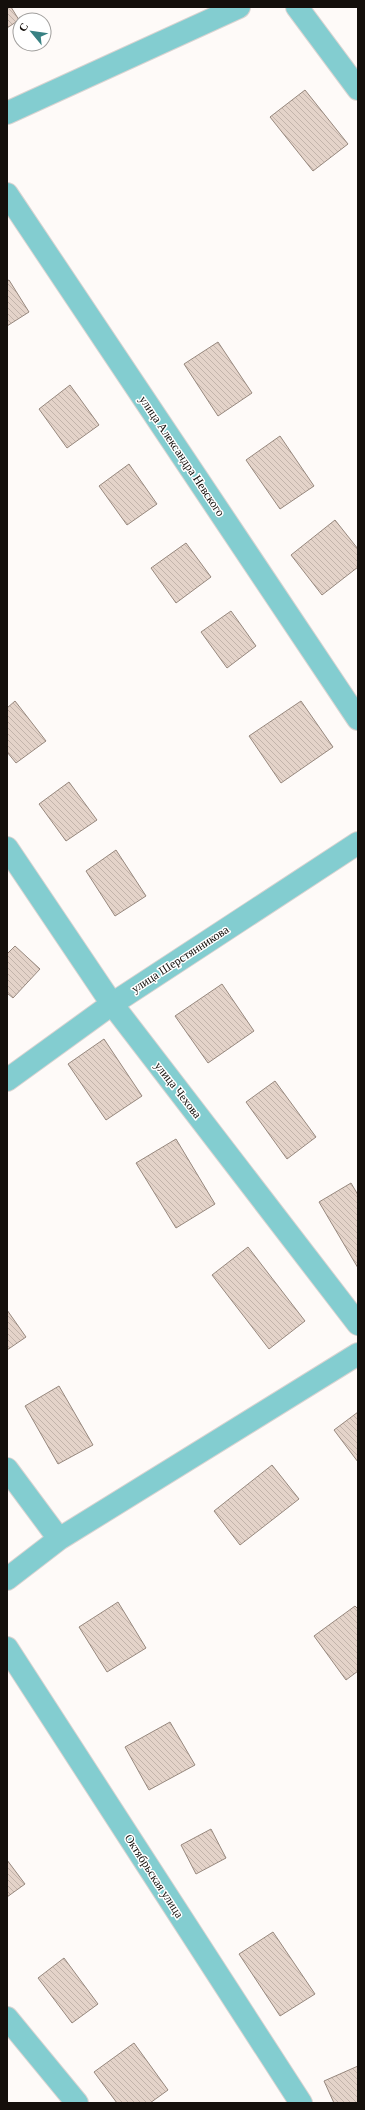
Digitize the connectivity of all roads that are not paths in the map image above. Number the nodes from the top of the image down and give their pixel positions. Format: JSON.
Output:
{"nodes":[{"id":1,"x":239,"y":7,"type":"edge"},
{"id":2,"x":297,"y":7,"type":"edge"},
{"id":3,"x":358,"y":89,"type":"edge"},
{"id":4,"x":7,"y":114,"type":"edge"},
{"id":5,"x":7,"y":194,"type":"edge"},
{"id":6,"x":358,"y":718,"type":"edge"},
{"id":7,"x":358,"y":843,"type":"edge"},
{"id":8,"x":7,"y":848,"type":"edge"},
{"id":9,"x":112,"y":1004,"type":"junction"},
{"id":10,"x":7,"y":1080,"type":"edge"},
{"id":11,"x":358,"y":1324,"type":"edge"},
{"id":12,"x":358,"y":1354,"type":"edge"},
{"id":13,"x":7,"y":1469,"type":"edge"},
{"id":14,"x":59,"y":1538,"type":"junction"},
{"id":15,"x":7,"y":1579,"type":"edge"},
{"id":16,"x":7,"y":1648,"type":"edge"},
{"id":17,"x":7,"y":2018,"type":"edge"},
{"id":18,"x":77,"y":2103,"type":"edge"},
{"id":19,"x":301,"y":2103,"type":"edge"}],
"edges":[{"from":1,"to":4,"type":"street"},
{"from":2,"to":3,"type":"street"},
{"from":5,"to":6,"type":"street","name":"улица Александра Невского"},
{"from":7,"to":9,"type":"street","name":"улица Шерстянникова"},
{"from":8,"to":9,"type":"street","name":"улица Чехова"},
{"from":9,"to":10,"type":"street","name":"улица Шерстянникова"},
{"from":9,"to":11,"type":"street","name":"улица Чехова"},
{"from":12,"to":14,"type":"street"},
{"from":13,"to":14,"type":"street"},
{"from":14,"to":15,"type":"street"},
{"from":16,"to":19,"type":"street","name":"Октябрьская улица"},
{"from":17,"to":18,"type":"street"}]}
